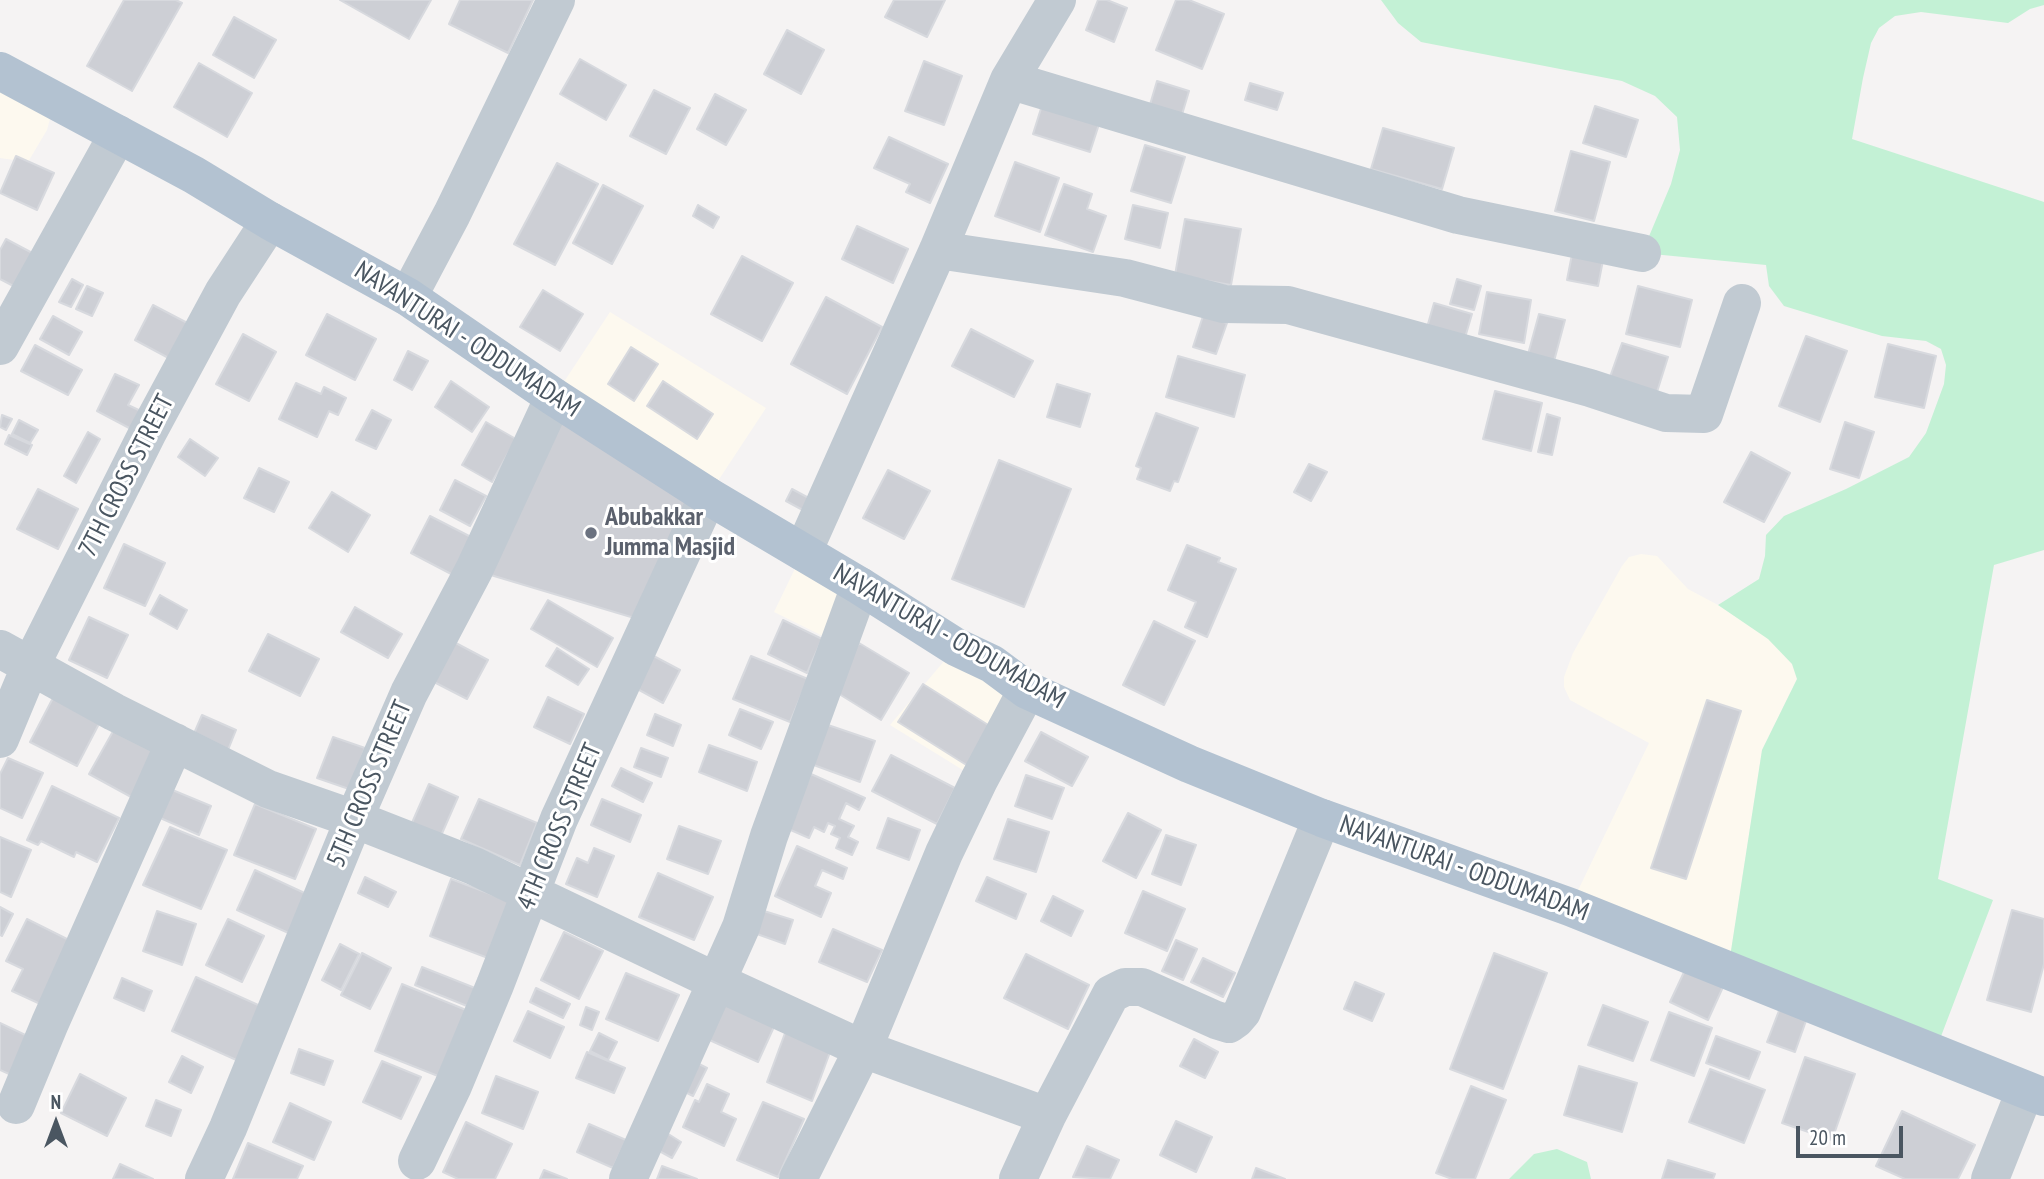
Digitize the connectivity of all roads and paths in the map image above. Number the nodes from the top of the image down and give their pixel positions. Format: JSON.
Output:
{"nodes":[{"id":1,"x":556,"y":0,"type":"edge"},
{"id":2,"x":1056,"y":0,"type":"edge"},
{"id":3,"x":0,"y":71,"type":"edge"},
{"id":4,"x":1009,"y":80,"type":"junction"},
{"id":5,"x":118,"y":134,"type":"junction"},
{"id":6,"x":270,"y":221,"type":"junction"},
{"id":7,"x":938,"y":250,"type":"junction"},
{"id":8,"x":1642,"y":253,"type":"dead end"},
{"id":9,"x":408,"y":297,"type":"junction"},
{"id":10,"x":1742,"y":303,"type":"dead end"},
{"id":11,"x":0,"y":346,"type":"edge"},
{"id":12,"x":554,"y":397,"type":"junction"},
{"id":13,"x":708,"y":496,"type":"junction"},
{"id":14,"x":803,"y":552,"type":"junction"},
{"id":15,"x":860,"y":586,"type":"junction"},
{"id":16,"x":15,"y":658,"type":"edge"},
{"id":17,"x":1027,"y":690,"type":"junction"},
{"id":18,"x":0,"y":739,"type":"edge"},
{"id":19,"x":175,"y":742,"type":"junction"},
{"id":20,"x":1322,"y":818,"type":"junction"},
{"id":21,"x":354,"y":819,"type":"junction"},
{"id":22,"x":532,"y":892,"type":"junction"},
{"id":23,"x":715,"y":981,"type":"junction"},
{"id":24,"x":863,"y":1049,"type":"junction"},
{"id":25,"x":2034,"y":1094,"type":"edge"},
{"id":26,"x":16,"y":1105,"type":"dead end"},
{"id":27,"x":1047,"y":1116,"type":"junction"},
{"id":28,"x":417,"y":1161,"type":"dead end"},
{"id":29,"x":205,"y":1179,"type":"edge"},
{"id":30,"x":628,"y":1179,"type":"edge"},
{"id":31,"x":798,"y":1179,"type":"edge"},
{"id":32,"x":1018,"y":1179,"type":"edge"},
{"id":33,"x":1990,"y":1179,"type":"edge"}],
"edges":[{"from":1,"to":9,"type":"street"},
{"from":2,"to":4,"type":"street"},
{"from":3,"to":5,"type":"main road","name":"NAVANTURAI - ODDUMADAM"},
{"from":4,"to":7,"type":"street"},
{"from":4,"to":8,"type":"street"},
{"from":5,"to":6,"type":"main road","name":"NAVANTURAI - ODDUMADAM"},
{"from":5,"to":11,"type":"street"},
{"from":6,"to":9,"type":"main road","name":"NAVANTURAI - ODDUMADAM"},
{"from":6,"to":16,"type":"street","name":"7TH CROSS STREET"},
{"from":7,"to":10,"type":"street"},
{"from":7,"to":14,"type":"street"},
{"from":9,"to":12,"type":"main road","name":"NAVANTURAI - ODDUMADAM"},
{"from":12,"to":13,"type":"main road","name":"NAVANTURAI - ODDUMADAM"},
{"from":12,"to":21,"type":"street","name":"5TH CROSS STREET"},
{"from":13,"to":14,"type":"main road","name":"NAVANTURAI - ODDUMADAM"},
{"from":13,"to":22,"type":"street","name":"4TH CROSS STREET"},
{"from":14,"to":15,"type":"main road","name":"NAVANTURAI - ODDUMADAM"},
{"from":15,"to":17,"type":"main road","name":"NAVANTURAI - ODDUMADAM"},
{"from":15,"to":23,"type":"street"},
{"from":16,"to":18,"type":"street","name":"7TH CROSS STREET"},
{"from":16,"to":19,"type":"street"},
{"from":17,"to":20,"type":"main road","name":"NAVANTURAI - ODDUMADAM"},
{"from":17,"to":24,"type":"street"},
{"from":19,"to":21,"type":"street"},
{"from":19,"to":26,"type":"street"},
{"from":20,"to":25,"type":"main road","name":"NAVANTURAI - ODDUMADAM"},
{"from":20,"to":27,"type":"street"},
{"from":21,"to":22,"type":"street"},
{"from":21,"to":29,"type":"street","name":"5TH CROSS STREET"},
{"from":22,"to":23,"type":"street"},
{"from":22,"to":28,"type":"street","name":"4TH CROSS STREET"},
{"from":23,"to":24,"type":"street"},
{"from":23,"to":30,"type":"street"},
{"from":24,"to":27,"type":"street"},
{"from":24,"to":31,"type":"street"},
{"from":25,"to":33,"type":"street"},
{"from":27,"to":32,"type":"street"}]}
